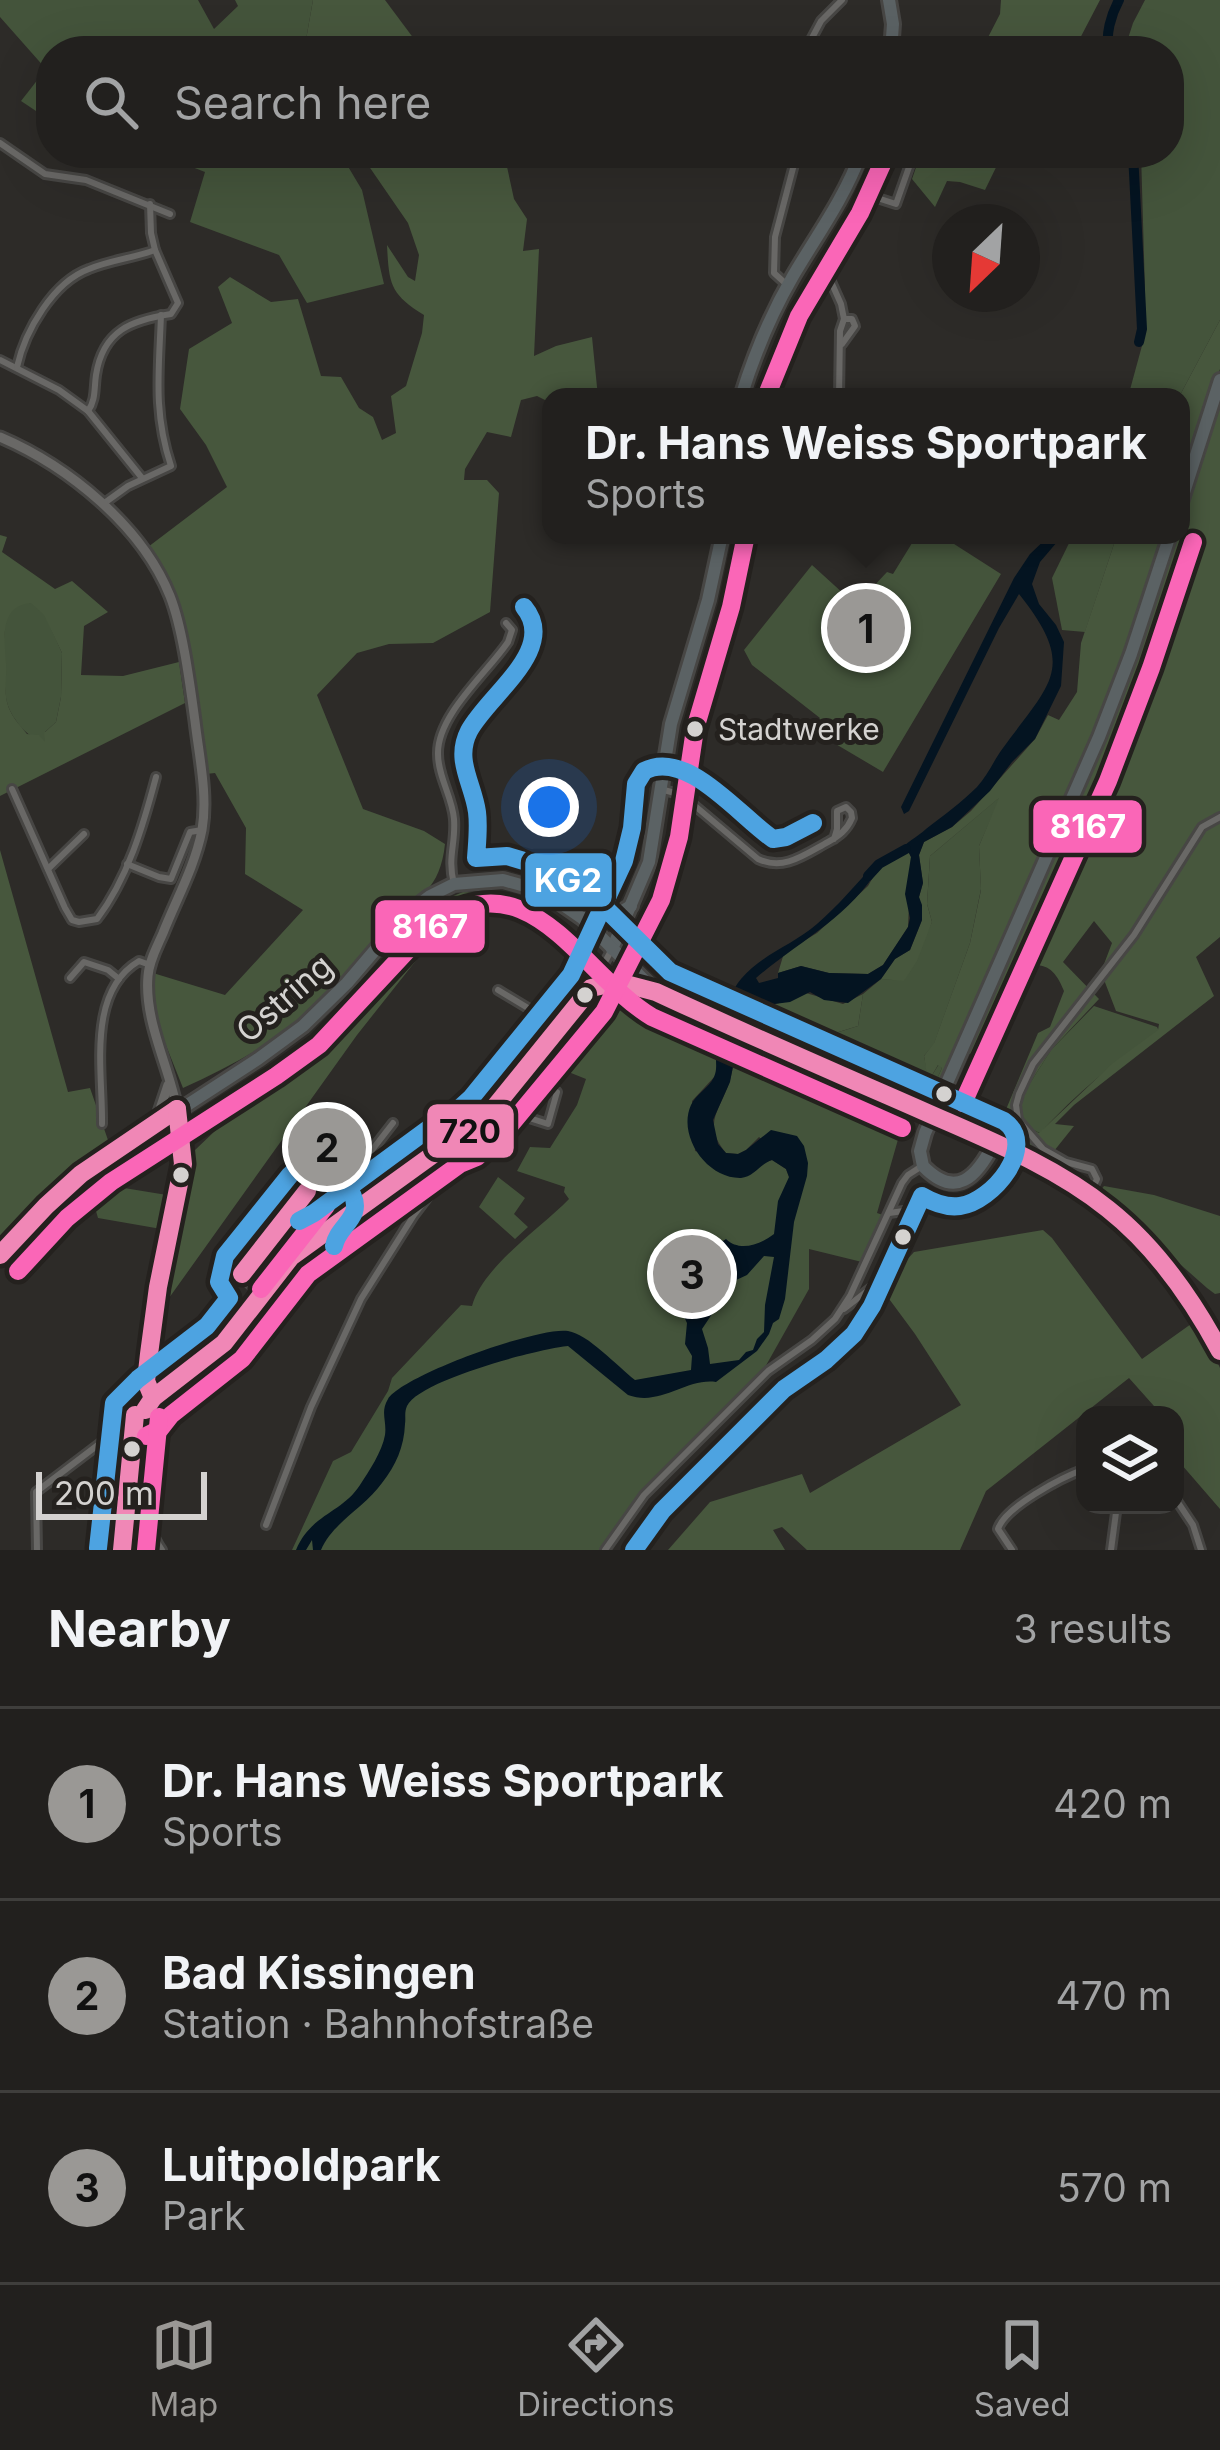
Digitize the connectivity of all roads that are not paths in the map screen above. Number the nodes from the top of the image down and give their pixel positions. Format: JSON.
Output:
{"nodes":[{"id":1,"x":842,"y":0,"type":"edge"},
{"id":2,"x":889,"y":0,"type":"edge"},
{"id":3,"x":813,"y":36,"type":"edge"},
{"id":4,"x":892,"y":36,"type":"edge"},
{"id":5,"x":0,"y":143,"type":"edge"},
{"id":6,"x":793,"y":168,"type":"edge"},
{"id":7,"x":854,"y":168,"type":"edge"},
{"id":8,"x":877,"y":168,"type":"edge"},
{"id":9,"x":909,"y":168,"type":"edge"},
{"id":10,"x":868,"y":195,"type":"junction"},
{"id":11,"x":150,"y":204,"type":"junction"},
{"id":12,"x":170,"y":214,"type":"dead end"},
{"id":13,"x":155,"y":250,"type":"junction"},
{"id":14,"x":792,"y":279,"type":"junction"},
{"id":15,"x":161,"y":315,"type":"junction"},
{"id":16,"x":0,"y":360,"type":"edge"},
{"id":17,"x":17,"y":368,"type":"junction"},
{"id":18,"x":1220,"y":380,"type":"edge"},
{"id":19,"x":744,"y":388,"type":"edge"},
{"id":20,"x":839,"y":388,"type":"edge"},
{"id":21,"x":88,"y":411,"type":"junction"},
{"id":22,"x":0,"y":437,"type":"edge"},
{"id":23,"x":1190,"y":474,"type":"edge"},
{"id":24,"x":142,"y":478,"type":"junction"},
{"id":25,"x":102,"y":505,"type":"junction"},
{"id":26,"x":720,"y":544,"type":"edge"},
{"id":27,"x":1168,"y":544,"type":"edge"},
{"id":28,"x":506,"y":623,"type":"dead end"},
{"id":29,"x":156,"y":777,"type":"dead end"},
{"id":30,"x":12,"y":789,"type":"dead end"},
{"id":31,"x":660,"y":789,"type":"junction"},
{"id":32,"x":1220,"y":817,"type":"edge"},
{"id":33,"x":202,"y":830,"type":"junction"},
{"id":34,"x":84,"y":834,"type":"dead end"},
{"id":35,"x":834,"y":839,"type":"junction"},
{"id":36,"x":128,"y":865,"type":"junction"},
{"id":37,"x":49,"y":868,"type":"junction"},
{"id":38,"x":454,"y":884,"type":"junction"},
{"id":39,"x":631,"y":906,"type":"junction"},
{"id":40,"x":581,"y":918,"type":"junction"},
{"id":41,"x":621,"y":927,"type":"junction"},
{"id":42,"x":612,"y":949,"type":"junction"},
{"id":43,"x":150,"y":965,"type":"junction"},
{"id":44,"x":633,"y":970,"type":"junction"},
{"id":45,"x":70,"y":978,"type":"dead end"},
{"id":46,"x":119,"y":979,"type":"junction"},
{"id":47,"x":591,"y":988,"type":"junction"},
{"id":48,"x":498,"y":990,"type":"dead end"},
{"id":49,"x":656,"y":992,"type":"junction"},
{"id":50,"x":561,"y":1028,"type":"junction"},
{"id":51,"x":522,"y":1075,"type":"junction"},
{"id":52,"x":169,"y":1079,"type":"junction"},
{"id":53,"x":495,"y":1107,"type":"junction"},
{"id":54,"x":177,"y":1109,"type":"junction"},
{"id":55,"x":393,"y":1123,"type":"dead end"},
{"id":56,"x":102,"y":1124,"type":"dead end"},
{"id":57,"x":155,"y":1124,"type":"junction"},
{"id":58,"x":967,"y":1131,"type":"junction"},
{"id":59,"x":463,"y":1138,"type":"junction"},
{"id":60,"x":183,"y":1140,"type":"junction"},
{"id":61,"x":994,"y":1143,"type":"junction"},
{"id":62,"x":982,"y":1165,"type":"junction"},
{"id":63,"x":922,"y":1166,"type":"junction"},
{"id":64,"x":1088,"y":1195,"type":"junction"},
{"id":65,"x":331,"y":1204,"type":"junction"},
{"id":66,"x":955,"y":1204,"type":"dead end"},
{"id":67,"x":889,"y":1214,"type":"junction"},
{"id":68,"x":310,"y":1242,"type":"junction"},
{"id":69,"x":0,"y":1255,"type":"edge"},
{"id":70,"x":898,"y":1268,"type":"dead end"},
{"id":71,"x":262,"y":1294,"type":"junction"},
{"id":72,"x":840,"y":1312,"type":"junction"},
{"id":73,"x":1220,"y":1351,"type":"edge"},
{"id":74,"x":153,"y":1398,"type":"junction"},
{"id":75,"x":145,"y":1410,"type":"junction"},
{"id":76,"x":135,"y":1414,"type":"junction"},
{"id":77,"x":1076,"y":1473,"type":"edge"},
{"id":78,"x":1184,"y":1510,"type":"edge"},
{"id":79,"x":1116,"y":1514,"type":"edge"},
{"id":80,"x":266,"y":1525,"type":"dead end"},
{"id":81,"x":37,"y":1550,"type":"edge"},
{"id":82,"x":122,"y":1550,"type":"edge"},
{"id":83,"x":162,"y":1550,"type":"edge"},
{"id":84,"x":605,"y":1550,"type":"edge"},
{"id":85,"x":1012,"y":1550,"type":"edge"},
{"id":86,"x":1111,"y":1550,"type":"edge"},
{"id":87,"x":1201,"y":1550,"type":"edge"}],
"edges":[{"from":1,"to":3,"type":"street"},
{"from":2,"to":4,"type":"main road"},
{"from":5,"to":11,"type":"street"},
{"from":6,"to":14,"type":"street"},
{"from":7,"to":14,"type":"main road"},
{"from":8,"to":10,"type":"street"},
{"from":9,"to":10,"type":"street"},
{"from":10,"to":20,"type":"street"},
{"from":11,"to":12,"type":"street"},
{"from":11,"to":13,"type":"street"},
{"from":13,"to":15,"type":"street"},
{"from":13,"to":17,"type":"street"},
{"from":14,"to":19,"type":"main road"},
{"from":15,"to":21,"type":"street"},
{"from":15,"to":24,"type":"street"},
{"from":16,"to":17,"type":"street"},
{"from":17,"to":21,"type":"street"},
{"from":18,"to":23,"type":"main road"},
{"from":21,"to":24,"type":"street"},
{"from":22,"to":25,"type":"street"},
{"from":24,"to":25,"type":"street"},
{"from":25,"to":33,"type":"street"},
{"from":26,"to":31,"type":"main road"},
{"from":27,"to":63,"type":"main road"},
{"from":28,"to":38,"type":"street"},
{"from":29,"to":36,"type":"street"},
{"from":30,"to":37,"type":"street"},
{"from":31,"to":35,"type":"street"},
{"from":31,"to":39,"type":"main road"},
{"from":32,"to":64,"type":"street"},
{"from":33,"to":36,"type":"street"},
{"from":33,"to":43,"type":"street"},
{"from":34,"to":37,"type":"street"},
{"from":35,"to":35,"type":"street"},
{"from":36,"to":37,"type":"street"},
{"from":38,"to":40,"type":"main road"},
{"from":38,"to":54,"type":"main road","name":"Ostring"},
{"from":39,"to":40,"type":"main road"},
{"from":39,"to":41,"type":"main road"},
{"from":40,"to":42,"type":"main road"},
{"from":41,"to":42,"type":"main road"},
{"from":41,"to":44,"type":"main road"},
{"from":42,"to":44,"type":"main road"},
{"from":42,"to":47,"type":"street"},
{"from":43,"to":46,"type":"street"},
{"from":43,"to":52,"type":"street"},
{"from":44,"to":49,"type":"main road"},
{"from":45,"to":46,"type":"street"},
{"from":46,"to":56,"type":"street"},
{"from":47,"to":49,"type":"street"},
{"from":47,"to":50,"type":"street"},
{"from":48,"to":50,"type":"street"},
{"from":49,"to":58,"type":"main road","bridge":true},
{"from":50,"to":51,"type":"street"},
{"from":51,"to":53,"type":"street"},
{"from":51,"to":53,"type":"street"},
{"from":52,"to":54,"type":"street"},
{"from":52,"to":57,"type":"street"},
{"from":53,"to":59,"type":"street"},
{"from":54,"to":57,"type":"main road","name":"Ostring"},
{"from":54,"to":60,"type":"street"},
{"from":55,"to":65,"type":"street"},
{"from":57,"to":60,"type":"street"},
{"from":57,"to":69,"type":"main road","name":"Ostring"},
{"from":58,"to":61,"type":"main road"},
{"from":58,"to":62,"type":"main road"},
{"from":59,"to":68,"type":"street"},
{"from":59,"to":80,"type":"street"},
{"from":60,"to":74,"type":"street"},
{"from":61,"to":62,"type":"main road"},
{"from":61,"to":64,"type":"main road"},
{"from":62,"to":63,"type":"main road"},
{"from":63,"to":67,"type":"street"},
{"from":64,"to":73,"type":"main road"},
{"from":65,"to":68,"type":"street"},
{"from":65,"to":71,"type":"street"},
{"from":66,"to":67,"type":"street"},
{"from":67,"to":72,"type":"street"},
{"from":68,"to":71,"type":"street"},
{"from":70,"to":72,"type":"street"},
{"from":71,"to":74,"type":"street"},
{"from":72,"to":84,"type":"street"},
{"from":74,"to":75,"type":"street"},
{"from":75,"to":76,"type":"street"},
{"from":75,"to":83,"type":"street"},
{"from":76,"to":81,"type":"street"},
{"from":76,"to":82,"type":"street"},
{"from":77,"to":85,"type":"street"},
{"from":78,"to":87,"type":"street"},
{"from":79,"to":86,"type":"street"}]}
